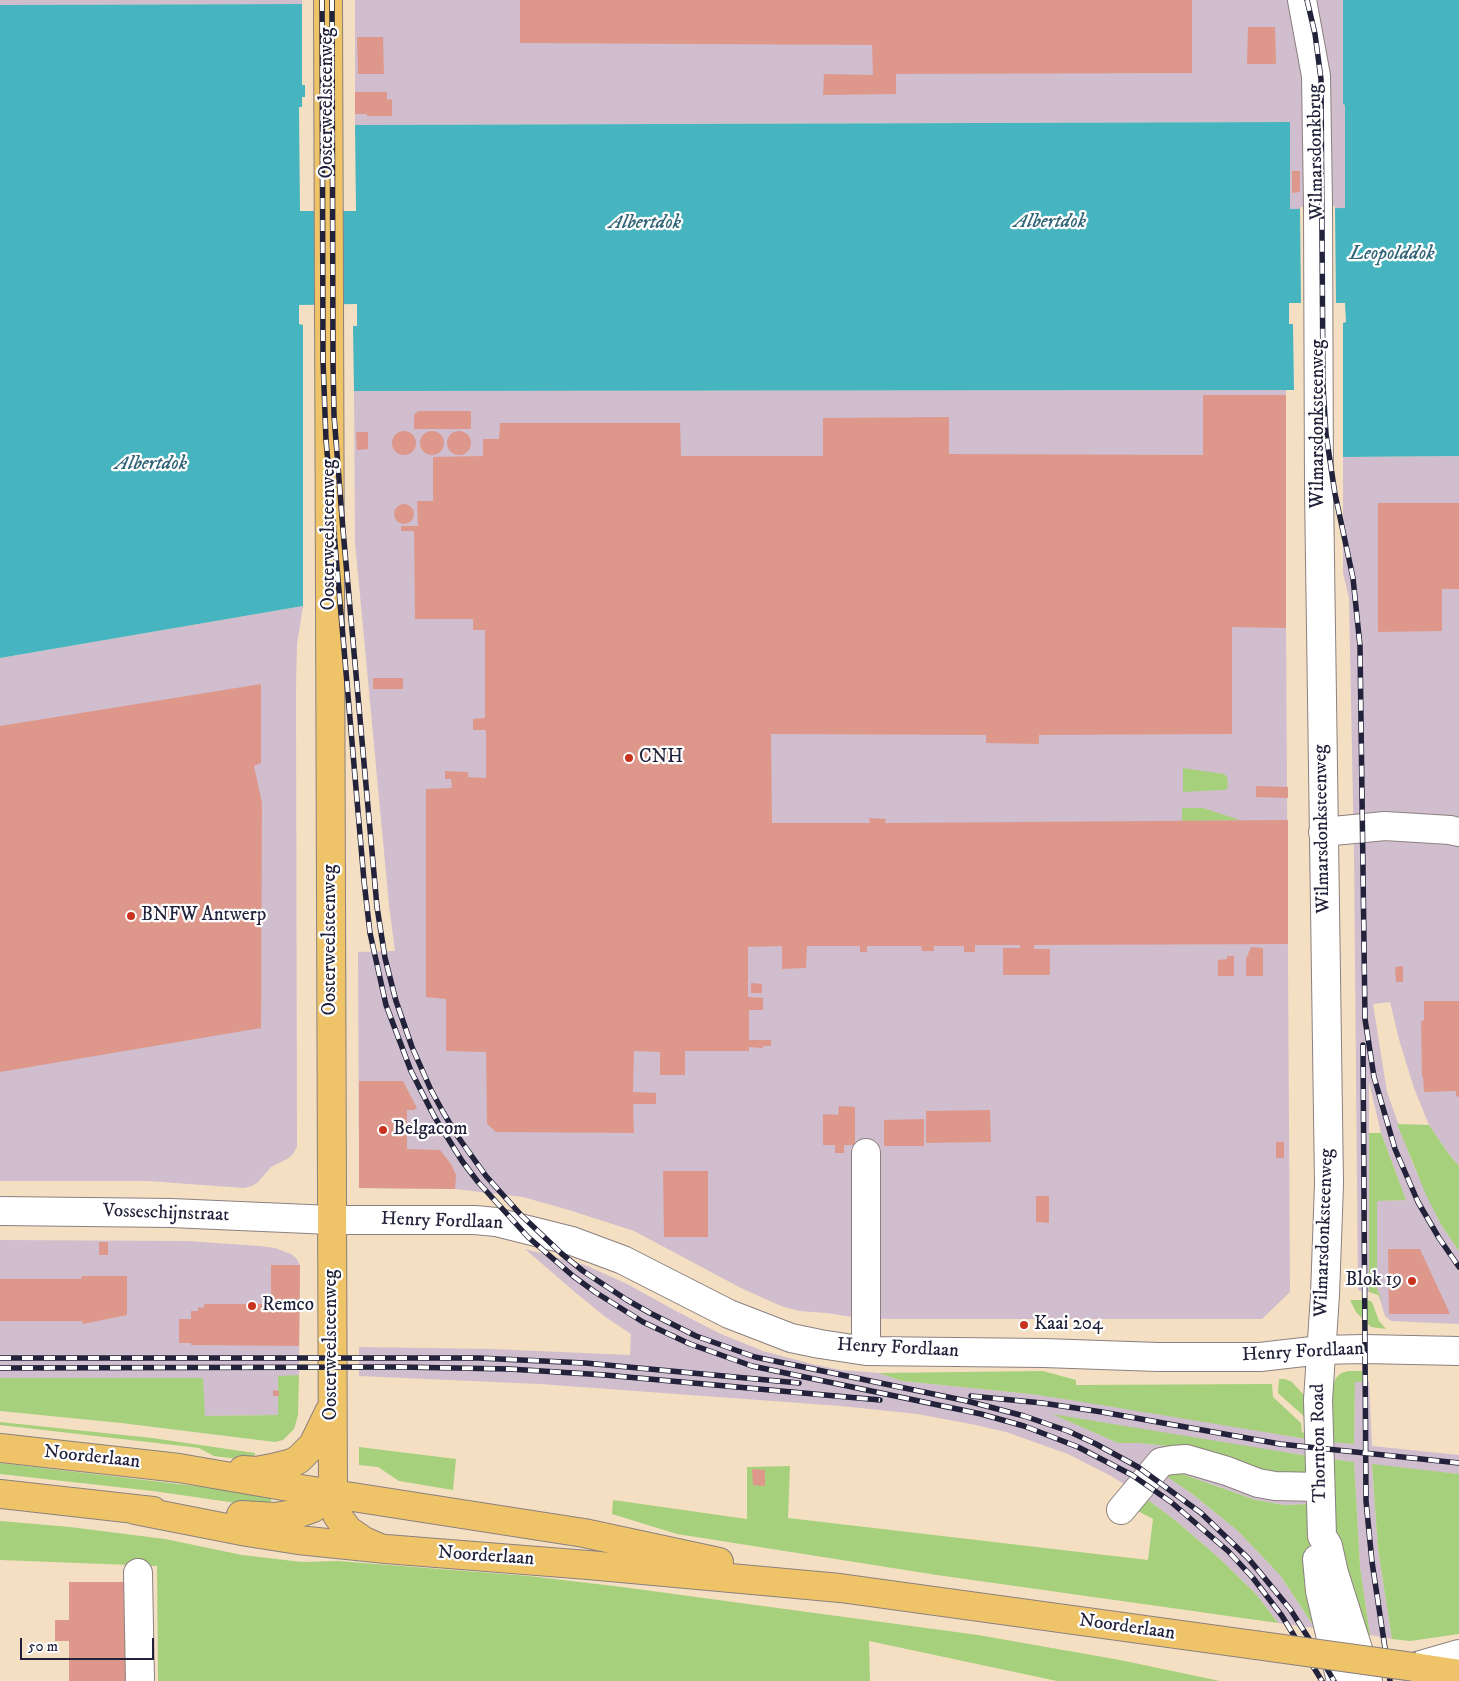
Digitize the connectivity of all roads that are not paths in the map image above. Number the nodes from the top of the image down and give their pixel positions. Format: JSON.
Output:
{"nodes":[{"id":1,"x":328,"y":0,"type":"edge"},
{"id":2,"x":1302,"y":0,"type":"edge"},
{"id":3,"x":1318,"y":306,"type":"joint"},
{"id":4,"x":1323,"y":832,"type":"junction"},
{"id":5,"x":1459,"y":832,"type":"edge"},
{"id":6,"x":866,"y":1154,"type":"dead end"},
{"id":7,"x":0,"y":1211,"type":"edge"},
{"id":8,"x":331,"y":1220,"type":"junction"},
{"id":9,"x":1321,"y":1350,"type":"junction"},
{"id":10,"x":866,"y":1351,"type":"junction"},
{"id":11,"x":1459,"y":1351,"type":"edge"},
{"id":12,"x":332,"y":1406,"type":"junction"},
{"id":13,"x":0,"y":1448,"type":"edge"},
{"id":14,"x":179,"y":1468,"type":"junction"},
{"id":15,"x":1320,"y":1488,"type":"junction"},
{"id":16,"x":333,"y":1493,"type":"junction"},
{"id":17,"x":0,"y":1494,"type":"edge"},
{"id":18,"x":135,"y":1510,"type":"junction"},
{"id":19,"x":1121,"y":1510,"type":"dead end"},
{"id":20,"x":1322,"y":1536,"type":"junction"},
{"id":21,"x":380,"y":1548,"type":"junction"},
{"id":22,"x":138,"y":1572,"type":"dead end"},
{"id":23,"x":840,"y":1588,"type":"junction"},
{"id":24,"x":1459,"y":1654,"type":"edge"},
{"id":25,"x":1421,"y":1674,"type":"edge"},
{"id":26,"x":1459,"y":1674,"type":"edge"},
{"id":27,"x":140,"y":1681,"type":"edge"},
{"id":28,"x":1341,"y":1681,"type":"edge"},
{"id":29,"x":1368,"y":1681,"type":"edge"}],
"edges":[{"from":1,"to":8,"type":"main road","name":"Oosterweelsteenweg"},
{"from":2,"to":3,"type":"street","name":"Wilmarsdonkbrug"},
{"from":3,"to":4,"type":"street","name":"Wilmarsdonksteenweg"},
{"from":4,"to":5,"type":"street"},
{"from":4,"to":9,"type":"street","name":"Wilmarsdonksteenweg"},
{"from":6,"to":10,"type":"street"},
{"from":7,"to":8,"type":"street","name":"Vosseschijnstraat"},
{"from":8,"to":10,"type":"street","name":"Henry Fordlaan"},
{"from":8,"to":12,"type":"main road","name":"Oosterweelsteenweg"},
{"from":9,"to":10,"type":"street","name":"Henry Fordlaan"},
{"from":9,"to":11,"type":"street","name":"Henry Fordlaan"},
{"from":9,"to":15,"type":"street","name":"Thornton Road"},
{"from":12,"to":14,"type":"main road"},
{"from":12,"to":16,"type":"main road","name":"Oosterweelsteenweg"},
{"from":13,"to":14,"type":"main road","name":"Noorderlaan"},
{"from":14,"to":16,"type":"main road","name":"Noorderlaan"},
{"from":15,"to":19,"type":"street"},
{"from":15,"to":20,"type":"street","name":"Thornton Road"},
{"from":16,"to":18,"type":"main road","name":"Noorderlaan"},
{"from":16,"to":21,"type":"main road","name":"Oosterweelsteenweg"},
{"from":16,"to":23,"type":"main road","name":"Noorderlaan"},
{"from":17,"to":18,"type":"main road","name":"Noorderlaan"},
{"from":18,"to":21,"type":"main road","name":"Noorderlaan"},
{"from":20,"to":28,"type":"street","name":"Thornton Road"},
{"from":20,"to":29,"type":"street","name":"Thornton Road"},
{"from":21,"to":23,"type":"main road","name":"Noorderlaan"},
{"from":22,"to":27,"type":"street"},
{"from":23,"to":25,"type":"main road","name":"Noorderlaan","bridge":true},
{"from":24,"to":25,"type":"street","name":"Noorderlaan"},
{"from":25,"to":26,"type":"main road","name":"Noorderlaan"}]}
